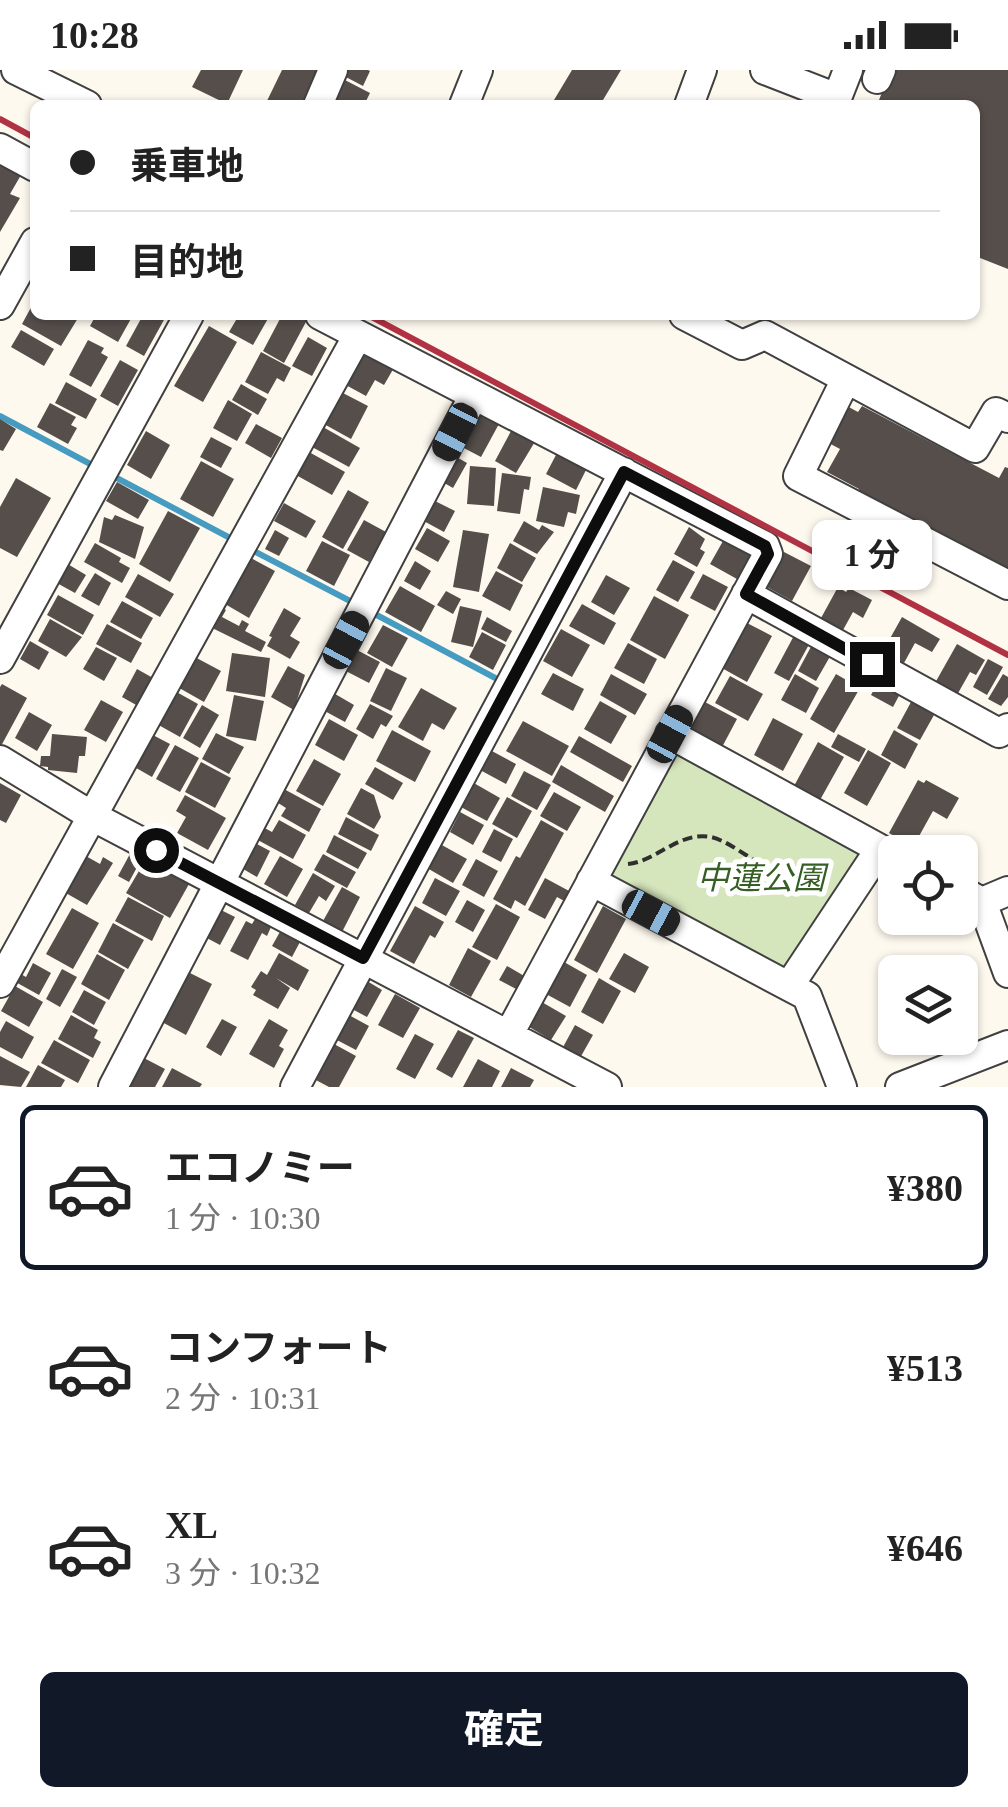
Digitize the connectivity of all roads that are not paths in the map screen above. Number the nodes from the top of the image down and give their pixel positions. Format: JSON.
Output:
{"nodes":[{"id":1,"x":333,"y":70,"type":"edge"},
{"id":2,"x":478,"y":70,"type":"edge"},
{"id":3,"x":702,"y":70,"type":"edge"},
{"id":4,"x":765,"y":70,"type":"edge"},
{"id":5,"x":848,"y":70,"type":"edge"},
{"id":6,"x":32,"y":74,"type":"edge"},
{"id":7,"x":78,"y":100,"type":"edge"},
{"id":8,"x":320,"y":100,"type":"edge"},
{"id":9,"x":466,"y":100,"type":"edge"},
{"id":10,"x":691,"y":100,"type":"edge"},
{"id":11,"x":0,"y":148,"type":"edge"},
{"id":12,"x":30,"y":164,"type":"edge"},
{"id":13,"x":30,"y":251,"type":"edge"},
{"id":14,"x":0,"y":305,"type":"edge"},
{"id":15,"x":187,"y":320,"type":"edge"},
{"id":16,"x":330,"y":320,"type":"edge"},
{"id":17,"x":694,"y":320,"type":"edge"},
{"id":18,"x":358,"y":335,"type":"junction"},
{"id":19,"x":846,"y":379,"type":"junction"},
{"id":20,"x":473,"y":397,"type":"junction"},
{"id":21,"x":1008,"y":418,"type":"edge"},
{"id":22,"x":624,"y":472,"type":"junction"},
{"id":23,"x":1008,"y":586,"type":"edge"},
{"id":24,"x":746,"y":594,"type":"junction"},
{"id":25,"x":0,"y":659,"type":"edge"},
{"id":26,"x":1008,"y":728,"type":"edge"},
{"id":27,"x":670,"y":734,"type":"junction"},
{"id":28,"x":0,"y":760,"type":"edge"},
{"id":29,"x":92,"y":816,"type":"junction"},
{"id":30,"x":878,"y":848,"type":"edge"},
{"id":31,"x":878,"y":865,"type":"edge"},
{"id":32,"x":591,"y":881,"type":"junction"},
{"id":33,"x":219,"y":883,"type":"junction"},
{"id":34,"x":983,"y":894,"type":"edge"},
{"id":35,"x":363,"y":958,"type":"junction"},
{"id":36,"x":1008,"y":973,"type":"edge"},
{"id":37,"x":0,"y":982,"type":"edge"},
{"id":38,"x":789,"y":986,"type":"junction"},
{"id":39,"x":508,"y":1034,"type":"junction"},
{"id":40,"x":1008,"y":1045,"type":"edge"},
{"id":41,"x":114,"y":1087,"type":"edge"},
{"id":42,"x":295,"y":1087,"type":"edge"},
{"id":43,"x":608,"y":1087,"type":"edge"},
{"id":44,"x":842,"y":1087,"type":"edge"},
{"id":45,"x":900,"y":1087,"type":"edge"}],
"edges":[{"from":1,"to":8,"type":"street"},
{"from":2,"to":9,"type":"street"},
{"from":3,"to":10,"type":"street"},
{"from":4,"to":5,"type":"street"},
{"from":6,"to":7,"type":"street"},
{"from":11,"to":12,"type":"street"},
{"from":13,"to":14,"type":"street"},
{"from":15,"to":25,"type":"street"},
{"from":16,"to":18,"type":"street"},
{"from":17,"to":19,"type":"street"},
{"from":18,"to":20,"type":"street"},
{"from":18,"to":29,"type":"street"},
{"from":19,"to":21,"type":"street"},
{"from":19,"to":23,"type":"street"},
{"from":20,"to":22,"type":"street"},
{"from":20,"to":33,"type":"street"},
{"from":22,"to":24,"type":"street"},
{"from":22,"to":35,"type":"street"},
{"from":24,"to":26,"type":"street"},
{"from":24,"to":27,"type":"street"},
{"from":27,"to":30,"type":"street"},
{"from":27,"to":32,"type":"street"},
{"from":28,"to":29,"type":"street"},
{"from":29,"to":33,"type":"street"},
{"from":29,"to":37,"type":"street"},
{"from":31,"to":38,"type":"street"},
{"from":32,"to":38,"type":"street"},
{"from":32,"to":39,"type":"street"},
{"from":33,"to":35,"type":"street"},
{"from":33,"to":41,"type":"street"},
{"from":34,"to":36,"type":"street"},
{"from":35,"to":39,"type":"street"},
{"from":35,"to":42,"type":"street"},
{"from":38,"to":44,"type":"street"},
{"from":39,"to":43,"type":"street"},
{"from":40,"to":45,"type":"street"}]}
